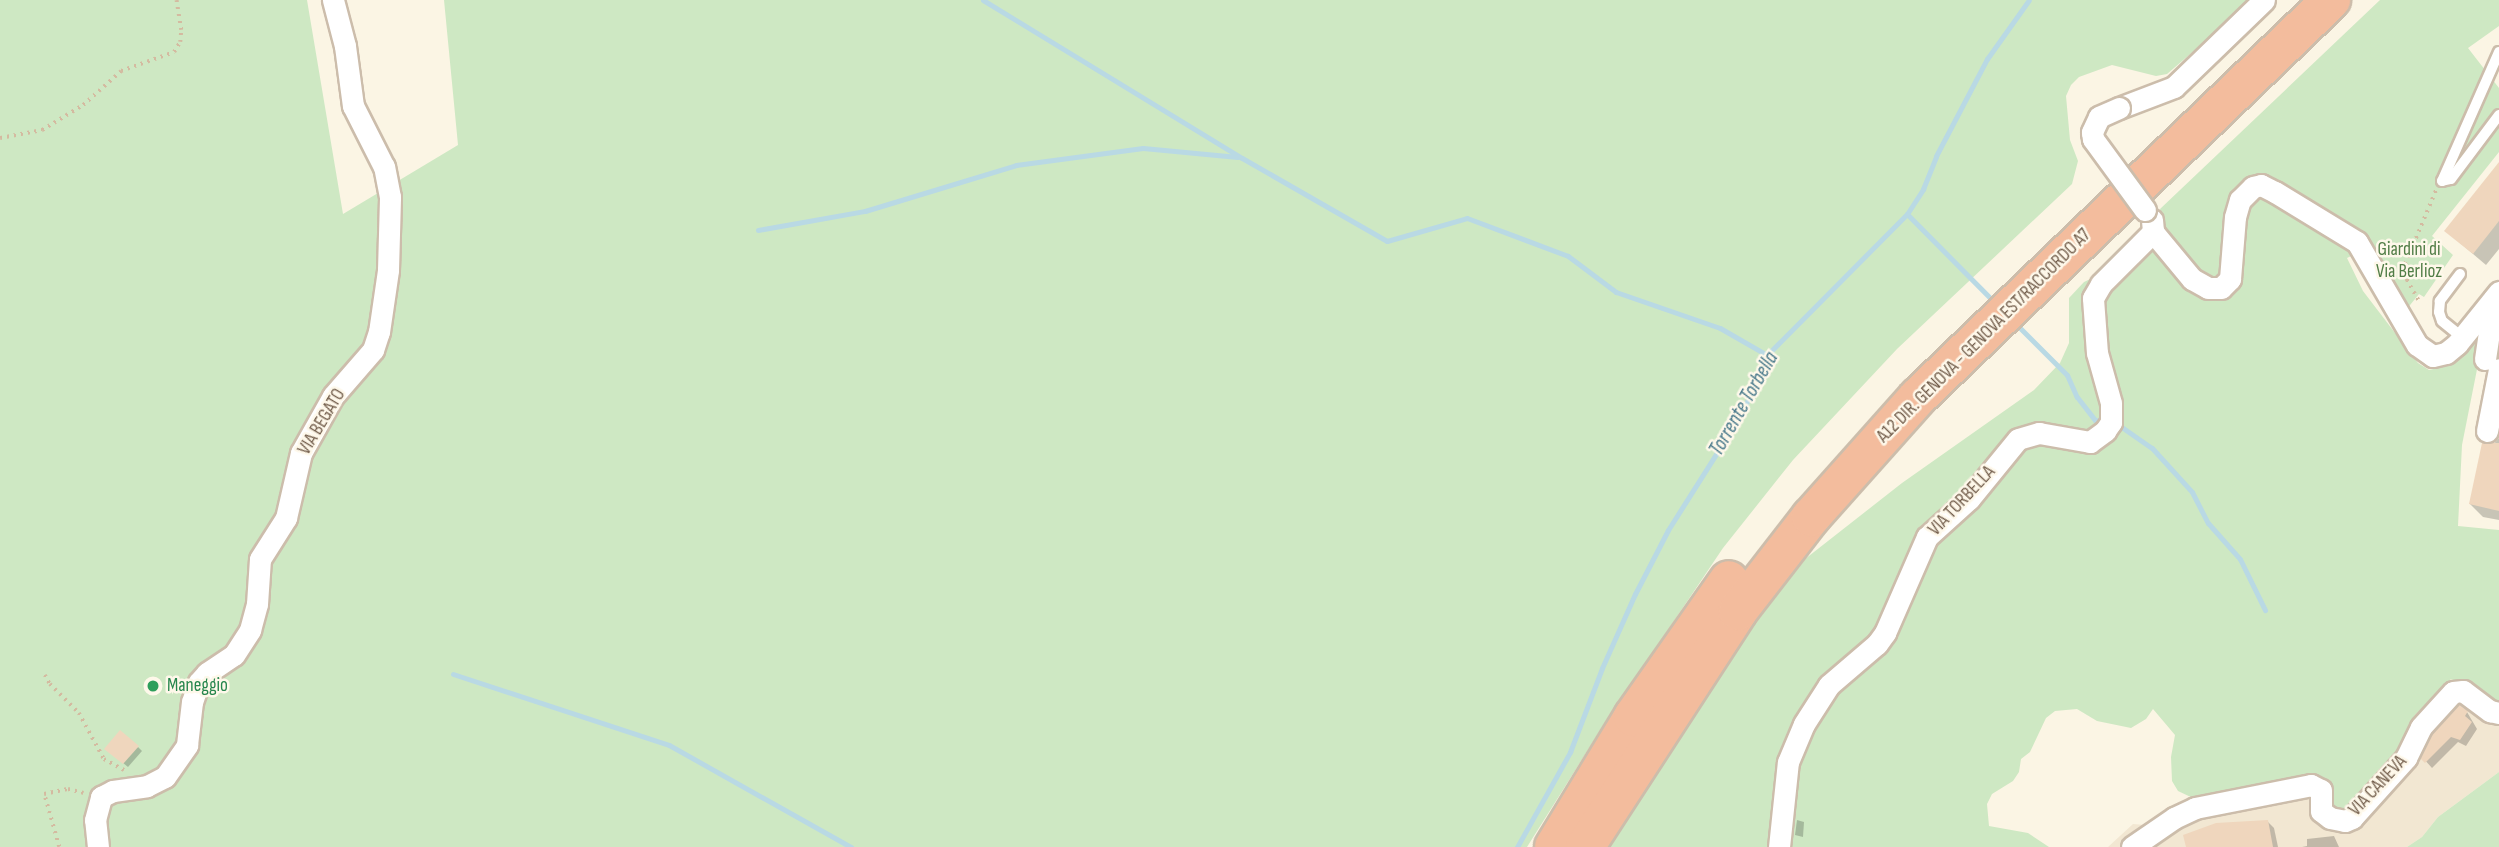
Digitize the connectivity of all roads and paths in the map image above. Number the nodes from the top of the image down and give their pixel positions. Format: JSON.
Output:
{"nodes":[{"id":1,"x":176,"y":0,"type":"edge"},
{"id":2,"x":333,"y":0,"type":"edge"},
{"id":3,"x":2264,"y":0,"type":"edge"},
{"id":4,"x":2295,"y":0,"type":"edge"},
{"id":5,"x":2331,"y":0,"type":"edge"},
{"id":6,"x":2499,"y":52,"type":"edge"},
{"id":7,"x":2499,"y":115,"type":"edge"},
{"id":8,"x":0,"y":138,"type":"edge"},
{"id":9,"x":2440,"y":179,"type":"junction"},
{"id":10,"x":2153,"y":232,"type":"junction"},
{"id":11,"x":2460,"y":274,"type":"dead end"},
{"id":12,"x":2498,"y":299,"type":"edge"},
{"id":13,"x":2418,"y":300,"type":"dead end"},
{"id":14,"x":2463,"y":338,"type":"junction"},
{"id":15,"x":2492,"y":364,"type":"edge"},
{"id":16,"x":2487,"y":431,"type":"dead end"},
{"id":17,"x":45,"y":675,"type":"dead end"},
{"id":18,"x":2499,"y":713,"type":"edge"},
{"id":19,"x":159,"y":780,"type":"junction"},
{"id":20,"x":101,"y":797,"type":"junction"},
{"id":21,"x":59,"y":847,"type":"edge"},
{"id":22,"x":98,"y":847,"type":"edge"},
{"id":23,"x":1554,"y":847,"type":"edge"},
{"id":24,"x":1585,"y":847,"type":"edge"},
{"id":25,"x":1779,"y":847,"type":"edge"},
{"id":26,"x":2132,"y":847,"type":"edge"}],
"edges":[{"from":1,"to":8,"type":"path"},
{"from":2,"to":19,"type":"street","name":"VIA BEGATO"},
{"from":3,"to":10,"type":"street","bridge":true},
{"from":4,"to":23,"type":"highway"},
{"from":5,"to":24,"type":"highway","name":"A12 DIR. GENOVA - GENOVA EST/RACCORDO A7"},
{"from":6,"to":9,"type":"lane"},
{"from":7,"to":9,"type":"lane"},
{"from":9,"to":13,"type":"path"},
{"from":10,"to":14,"type":"street"},
{"from":10,"to":25,"type":"street","name":"VIA TORBELLA"},
{"from":11,"to":14,"type":"lane"},
{"from":12,"to":14,"type":"street"},
{"from":12,"to":15,"type":"street"},
{"from":15,"to":16,"type":"street"},
{"from":17,"to":19,"type":"path"},
{"from":18,"to":26,"type":"street","name":"VIA CANEVA"},
{"from":19,"to":20,"type":"street"},
{"from":20,"to":21,"type":"path"},
{"from":20,"to":22,"type":"street"}]}
